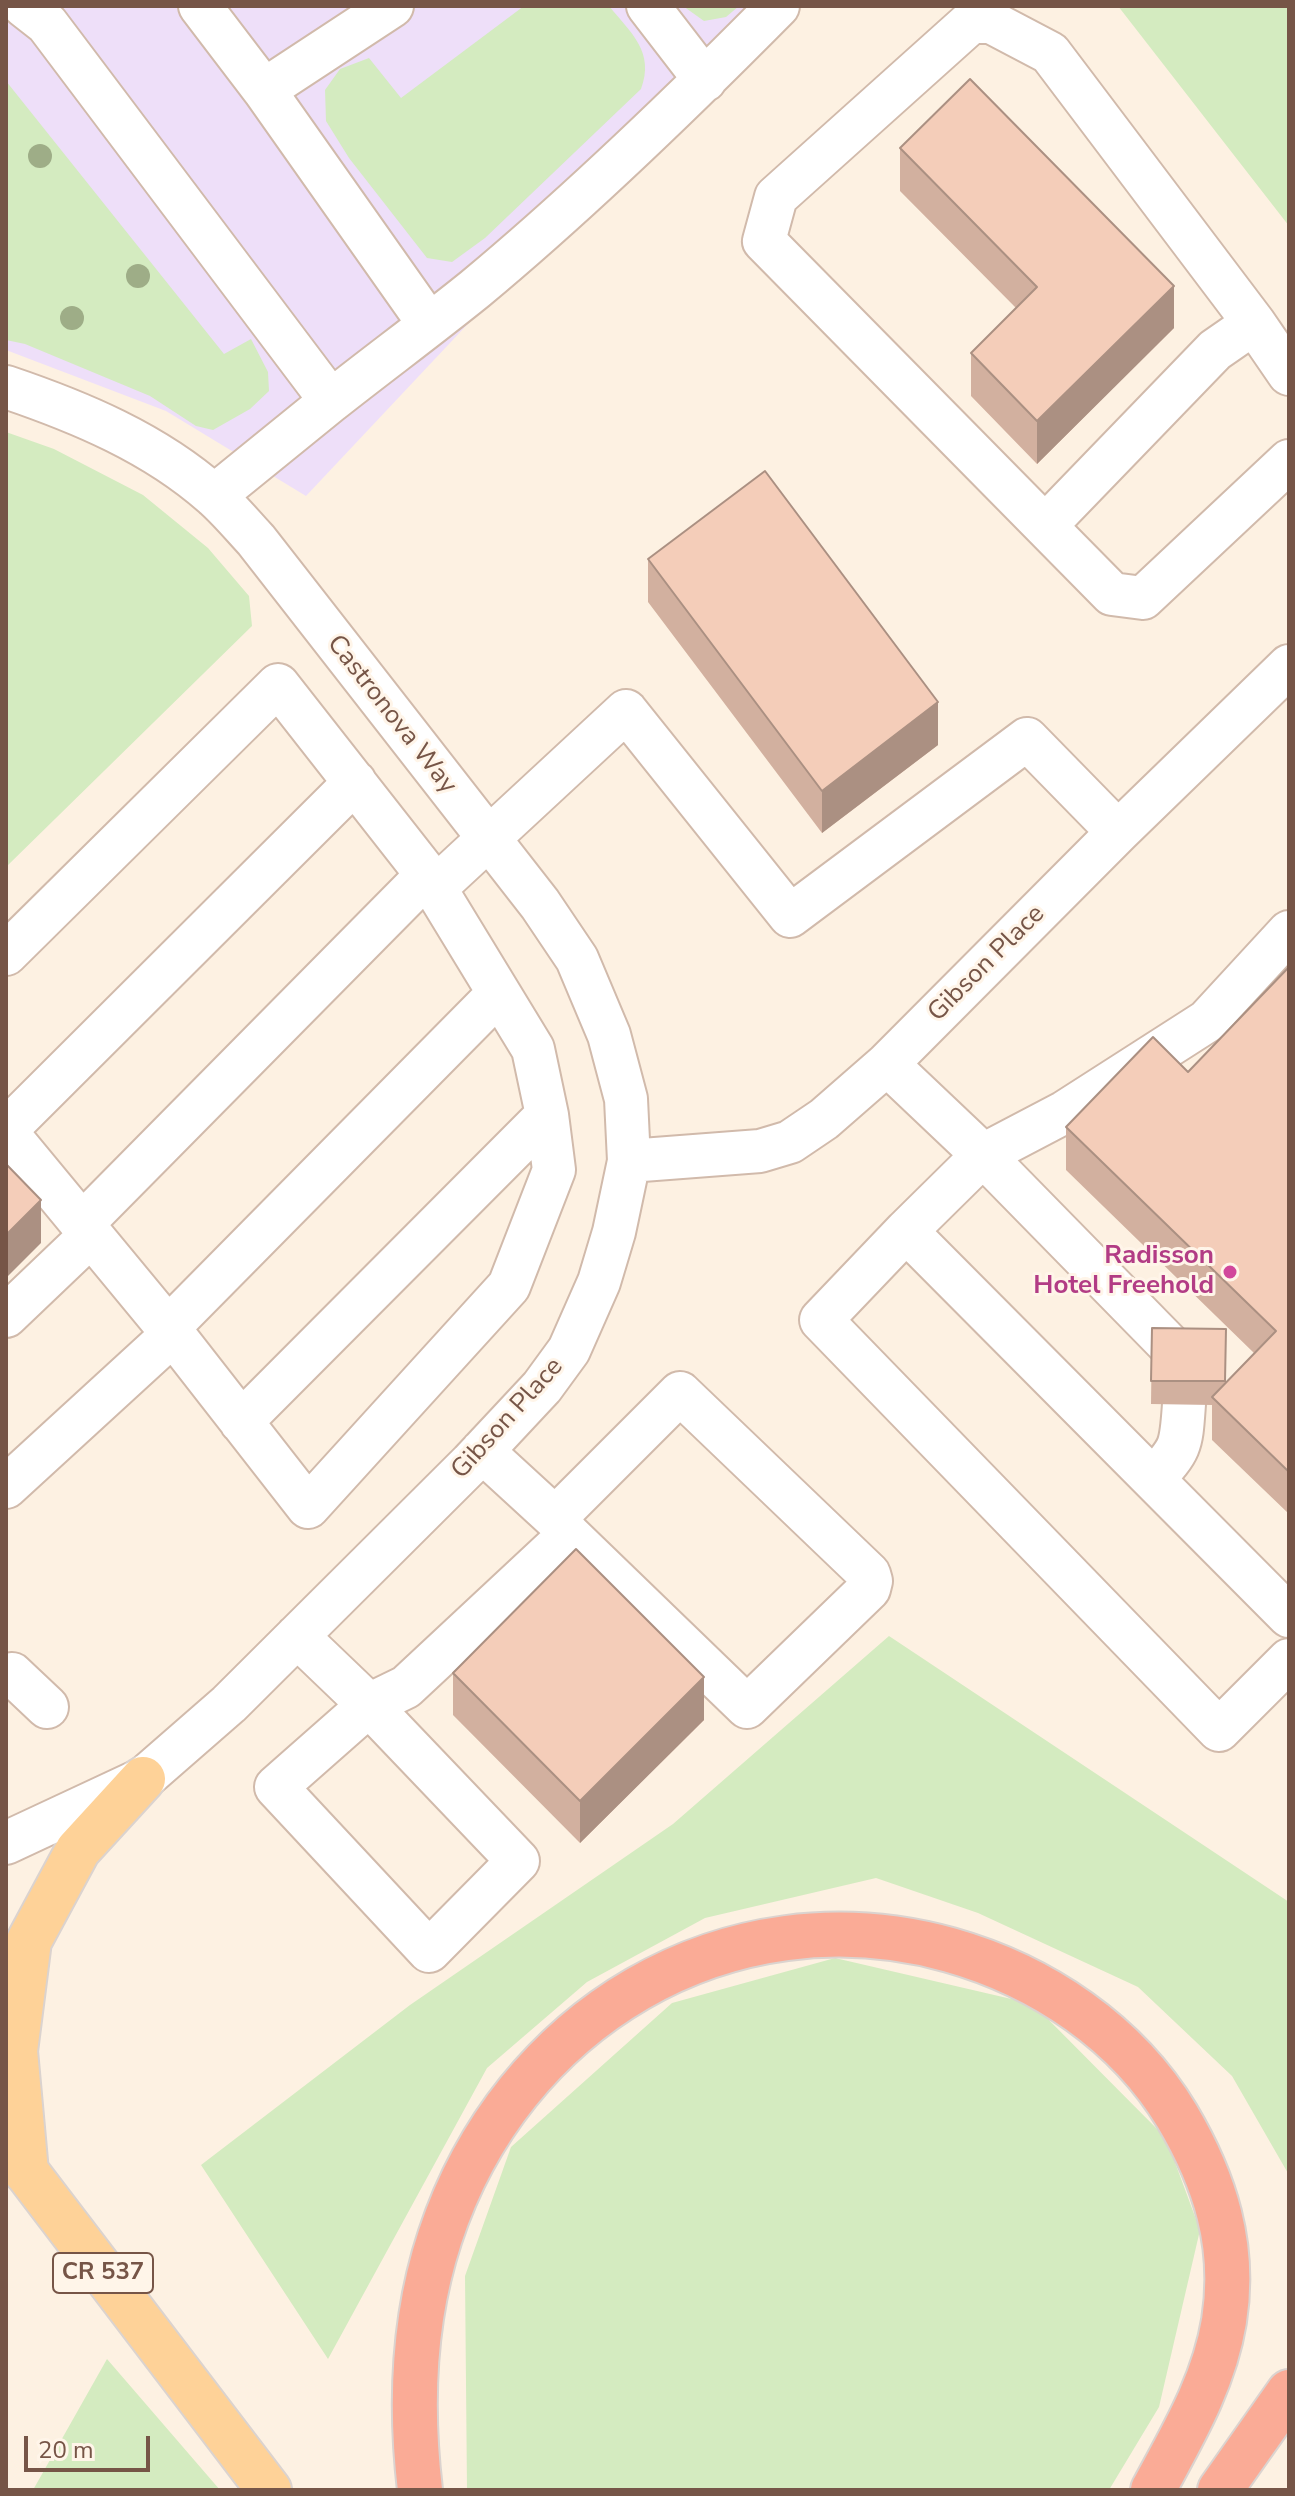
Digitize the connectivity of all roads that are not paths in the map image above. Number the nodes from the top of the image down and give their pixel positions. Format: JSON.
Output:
{"nodes":[{"id":1,"x":24,"y":6,"type":"edge"},
{"id":2,"x":200,"y":6,"type":"edge"},
{"id":3,"x":648,"y":6,"type":"edge"},
{"id":4,"x":778,"y":6,"type":"edge"},
{"id":5,"x":375,"y":10,"type":"edge"},
{"id":6,"x":705,"y":80,"type":"junction"},
{"id":7,"x":264,"y":90,"type":"junction"},
{"id":8,"x":1254,"y":323,"type":"junction"},
{"id":9,"x":429,"y":324,"type":"junction"},
{"id":10,"x":1289,"y":374,"type":"edge"},
{"id":11,"x":6,"y":387,"type":"edge"},
{"id":12,"x":331,"y":401,"type":"junction"},
{"id":13,"x":1289,"y":461,"type":"edge"},
{"id":14,"x":214,"y":496,"type":"junction"},
{"id":15,"x":1045,"y":526,"type":"junction"},
{"id":16,"x":1289,"y":666,"type":"edge"},
{"id":17,"x":355,"y":782,"type":"junction"},
{"id":18,"x":1118,"y":832,"type":"junction"},
{"id":19,"x":487,"y":839,"type":"junction"},
{"id":20,"x":431,"y":881,"type":"junction"},
{"id":21,"x":1289,"y":932,"type":"edge"},
{"id":22,"x":6,"y":954,"type":"edge"},
{"id":23,"x":499,"y":993,"type":"junction"},
{"id":24,"x":887,"y":1064,"type":"junction"},
{"id":25,"x":547,"y":1115,"type":"junction"},
{"id":26,"x":6,"y":1131,"type":"edge"},
{"id":27,"x":983,"y":1155,"type":"junction"},
{"id":28,"x":629,"y":1161,"type":"junction"},
{"id":29,"x":87,"y":1230,"type":"junction"},
{"id":30,"x":906,"y":1231,"type":"junction"},
{"id":31,"x":6,"y":1316,"type":"edge"},
{"id":32,"x":170,"y":1331,"type":"junction"},
{"id":33,"x":1176,"y":1352,"type":"edge"},
{"id":34,"x":1184,"y":1404,"type":"edge"},
{"id":35,"x":241,"y":1422,"type":"junction"},
{"id":36,"x":482,"y":1451,"type":"junction"},
{"id":37,"x":1153,"y":1479,"type":"junction"},
{"id":38,"x":6,"y":1487,"type":"edge"},
{"id":39,"x":562,"y":1526,"type":"junction"},
{"id":40,"x":1289,"y":1616,"type":"edge"},
{"id":41,"x":297,"y":1636,"type":"junction"},
{"id":42,"x":1289,"y":1660,"type":"edge"},
{"id":43,"x":8,"y":1671,"type":"edge"},
{"id":44,"x":369,"y":1705,"type":"junction"},
{"id":45,"x":47,"y":1707,"type":"dead end"},
{"id":46,"x":143,"y":1779,"type":"junction"},
{"id":47,"x":6,"y":1843,"type":"edge"},
{"id":48,"x":16,"y":2158,"type":"edge"},
{"id":49,"x":1289,"y":2392,"type":"edge"},
{"id":50,"x":269,"y":2490,"type":"edge"},
{"id":51,"x":420,"y":2490,"type":"edge"},
{"id":52,"x":1153,"y":2490,"type":"edge"},
{"id":53,"x":1220,"y":2490,"type":"edge"}],
"edges":[{"from":1,"to":12,"type":"street"},
{"from":2,"to":7,"type":"street"},
{"from":3,"to":6,"type":"street"},
{"from":4,"to":6,"type":"street"},
{"from":5,"to":7,"type":"street"},
{"from":6,"to":9,"type":"street"},
{"from":7,"to":9,"type":"street"},
{"from":8,"to":10,"type":"street"},
{"from":8,"to":15,"type":"street"},
{"from":8,"to":15,"type":"street"},
{"from":9,"to":12,"type":"street"},
{"from":11,"to":14,"type":"street","name":"Castronova Way"},
{"from":12,"to":14,"type":"street"},
{"from":13,"to":15,"type":"street"},
{"from":14,"to":19,"type":"street","name":"Castronova Way"},
{"from":16,"to":18,"type":"street","name":"Gibson Place"},
{"from":17,"to":20,"type":"street"},
{"from":17,"to":22,"type":"street"},
{"from":17,"to":26,"type":"street"},
{"from":18,"to":19,"type":"street"},
{"from":18,"to":24,"type":"street","name":"Gibson Place"},
{"from":19,"to":20,"type":"street"},
{"from":19,"to":28,"type":"street","name":"Castronova Way"},
{"from":20,"to":23,"type":"street"},
{"from":20,"to":29,"type":"street"},
{"from":21,"to":27,"type":"street"},
{"from":23,"to":25,"type":"street"},
{"from":23,"to":32,"type":"street"},
{"from":24,"to":27,"type":"street"},
{"from":24,"to":28,"type":"street","name":"Gibson Place"},
{"from":25,"to":35,"type":"street"},
{"from":25,"to":35,"type":"street"},
{"from":26,"to":29,"type":"street"},
{"from":27,"to":30,"type":"street"},
{"from":27,"to":33,"type":"street"},
{"from":28,"to":36,"type":"street","name":"Gibson Place"},
{"from":29,"to":31,"type":"street"},
{"from":29,"to":32,"type":"street"},
{"from":30,"to":37,"type":"street"},
{"from":30,"to":42,"type":"street"},
{"from":32,"to":35,"type":"street"},
{"from":32,"to":38,"type":"street"},
{"from":34,"to":37,"type":"street"},
{"from":36,"to":39,"type":"street"},
{"from":36,"to":41,"type":"street","name":"Gibson Place"},
{"from":37,"to":40,"type":"street"},
{"from":39,"to":39,"type":"street"},
{"from":39,"to":44,"type":"street"},
{"from":41,"to":44,"type":"street"},
{"from":41,"to":46,"type":"street","name":"Gibson Place"},
{"from":43,"to":45,"type":"street"},
{"from":44,"to":44,"type":"street"},
{"from":46,"to":47,"type":"street","name":"Gibson Place"},
{"from":46,"to":48,"type":"main road"},
{"from":48,"to":50,"type":"main road","number":"CR 537"},
{"from":49,"to":53,"type":"highway"},
{"from":51,"to":52,"type":"highway"}]}
